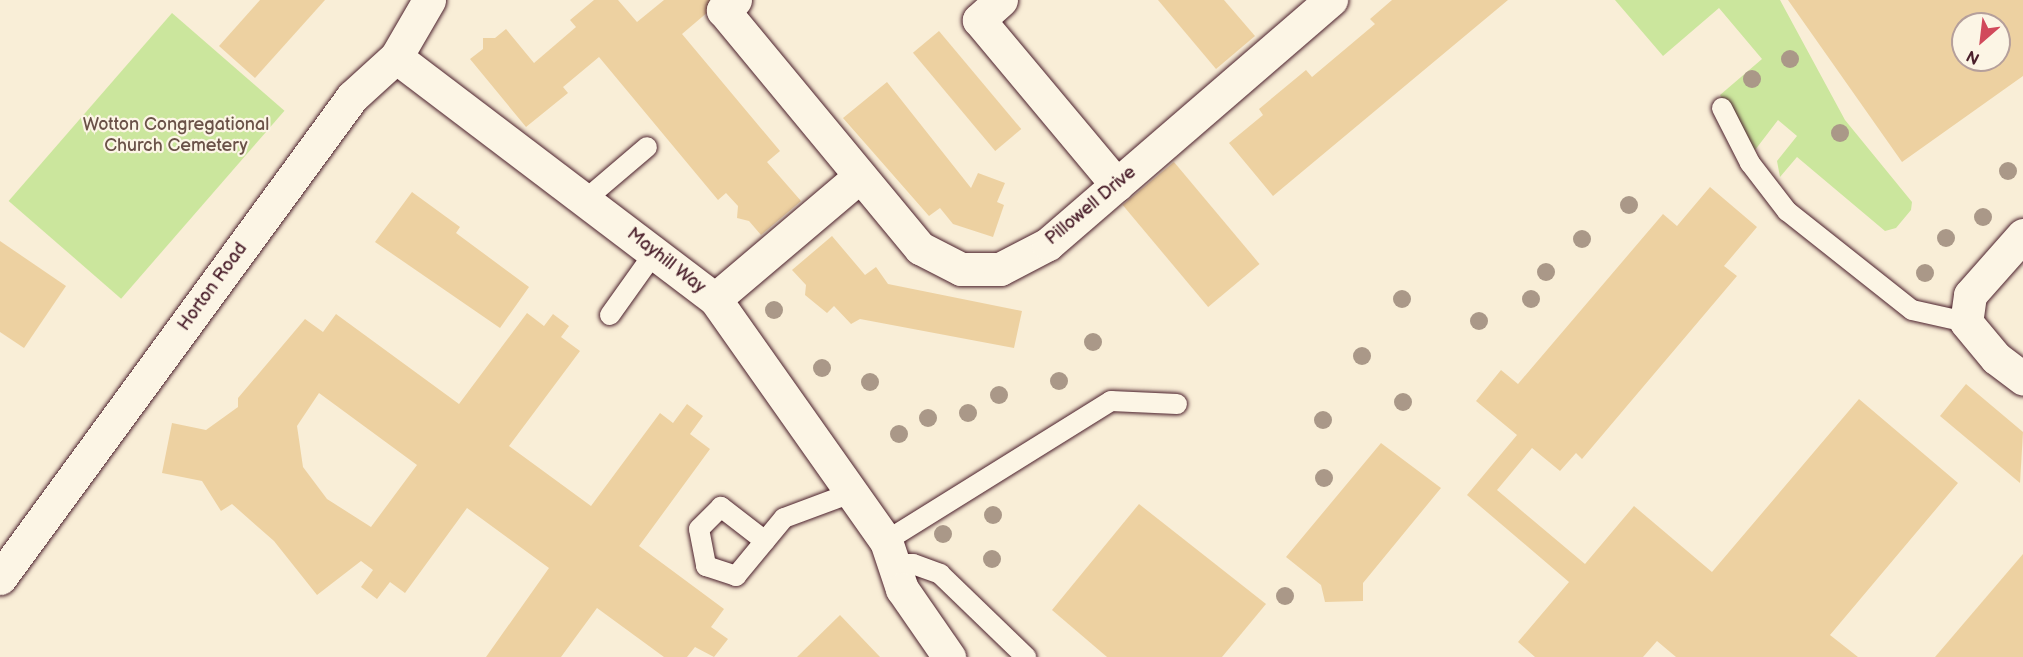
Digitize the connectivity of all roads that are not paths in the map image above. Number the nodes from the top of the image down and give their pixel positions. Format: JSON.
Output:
{"nodes":[{"id":1,"x":429,"y":0,"type":"edge"},
{"id":2,"x":735,"y":0,"type":"edge"},
{"id":3,"x":1001,"y":0,"type":"edge"},
{"id":4,"x":1314,"y":5,"type":"edge"},
{"id":5,"x":396,"y":57,"type":"junction"},
{"id":6,"x":1722,"y":108,"type":"dead end"},
{"id":7,"x":647,"y":147,"type":"dead end"},
{"id":8,"x":860,"y":176,"type":"junction"},
{"id":9,"x":1117,"y":185,"type":"junction"},
{"id":10,"x":586,"y":199,"type":"junction"},
{"id":11,"x":2023,"y":235,"type":"edge"},
{"id":12,"x":655,"y":252,"type":"junction"},
{"id":13,"x":715,"y":299,"type":"junction"},
{"id":14,"x":610,"y":315,"type":"dead end"},
{"id":15,"x":1966,"y":322,"type":"junction"},
{"id":16,"x":2023,"y":378,"type":"edge"},
{"id":17,"x":1177,"y":404,"type":"dead end"},
{"id":18,"x":851,"y":493,"type":"junction"},
{"id":19,"x":765,"y":541,"type":"dead end"},
{"id":20,"x":884,"y":544,"type":"junction"},
{"id":21,"x":0,"y":578,"type":"edge"},
{"id":22,"x":949,"y":657,"type":"edge"},
{"id":23,"x":1026,"y":657,"type":"edge"}],
"edges":[{"from":1,"to":5,"type":"street","name":"Horton Road"},
{"from":2,"to":8,"type":"street","name":"Pillowell Drive"},
{"from":3,"to":9,"type":"street"},
{"from":4,"to":9,"type":"street","name":"Pillowell Drive"},
{"from":5,"to":10,"type":"street","name":"Mayhill Way"},
{"from":5,"to":21,"type":"street","name":"Horton Road"},
{"from":6,"to":15,"type":"lane"},
{"from":7,"to":10,"type":"lane"},
{"from":8,"to":9,"type":"street","name":"Pillowell Drive"},
{"from":8,"to":13,"type":"street"},
{"from":10,"to":12,"type":"street","name":"Mayhill Way"},
{"from":11,"to":15,"type":"street"},
{"from":12,"to":13,"type":"street","name":"Mayhill Way"},
{"from":12,"to":14,"type":"lane"},
{"from":13,"to":18,"type":"street","name":"Mayhill Way"},
{"from":15,"to":16,"type":"street"},
{"from":17,"to":20,"type":"lane"},
{"from":18,"to":19,"type":"lane"},
{"from":18,"to":20,"type":"street","name":"Mayhill Way"},
{"from":20,"to":22,"type":"street","name":"Mayhill Way"},
{"from":20,"to":23,"type":"lane"}]}
